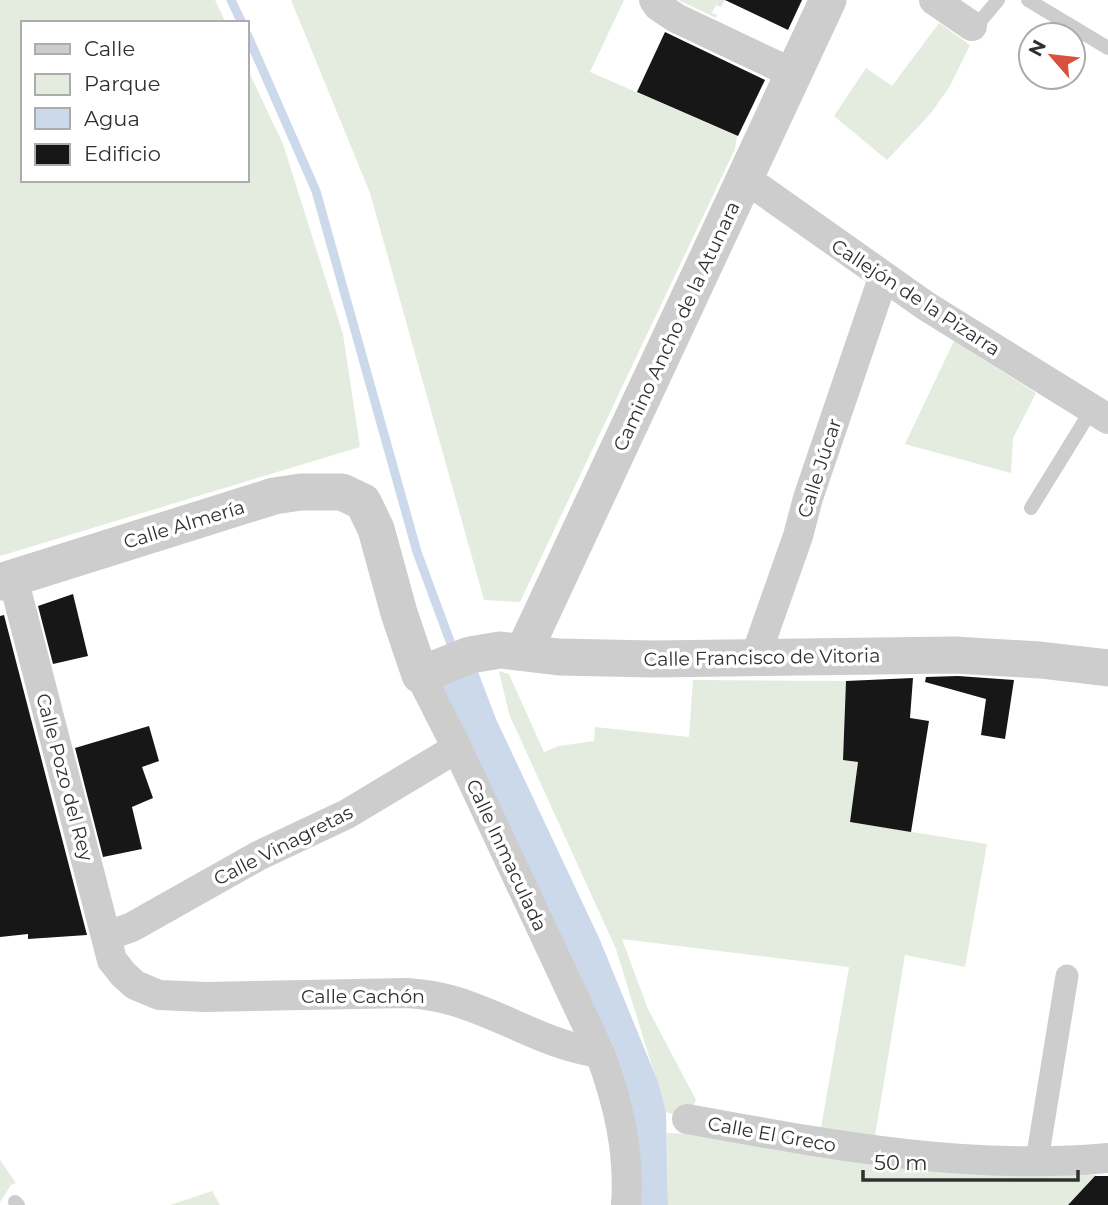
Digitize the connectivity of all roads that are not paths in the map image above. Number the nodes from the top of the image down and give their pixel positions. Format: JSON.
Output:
{"nodes":[{"id":1,"x":654,"y":0,"type":"edge"},
{"id":2,"x":828,"y":0,"type":"edge"},
{"id":3,"x":934,"y":0,"type":"edge"},
{"id":4,"x":998,"y":0,"type":"edge"},
{"id":5,"x":1028,"y":0,"type":"edge"},
{"id":6,"x":972,"y":26,"type":"joint"},
{"id":7,"x":1108,"y":48,"type":"edge"},
{"id":8,"x":794,"y":74,"type":"junction"},
{"id":9,"x":745,"y":178,"type":"junction"},
{"id":10,"x":883,"y":278,"type":"junction"},
{"id":11,"x":1100,"y":414,"type":"edge"},
{"id":12,"x":367,"y":508,"type":"joint"},
{"id":13,"x":1031,"y":508,"type":"dead end"},
{"id":14,"x":167,"y":529,"type":"junction"},
{"id":15,"x":140,"y":554,"type":"dead end"},
{"id":16,"x":7,"y":580,"type":"edge"},
{"id":17,"x":524,"y":651,"type":"junction"},
{"id":18,"x":755,"y":657,"type":"junction"},
{"id":19,"x":1108,"y":668,"type":"edge"},
{"id":20,"x":424,"y":673,"type":"junction"},
{"id":21,"x":457,"y":748,"type":"junction"},
{"id":22,"x":107,"y":936,"type":"junction"},
{"id":23,"x":122,"y":974,"type":"joint"},
{"id":24,"x":1067,"y":976,"type":"dead end"},
{"id":25,"x":600,"y":1053,"type":"junction"},
{"id":26,"x":687,"y":1119,"type":"dead end"},
{"id":27,"x":1108,"y":1158,"type":"edge"},
{"id":28,"x":1037,"y":1160,"type":"junction"},
{"id":29,"x":626,"y":1205,"type":"edge"}],
"edges":[{"from":1,"to":8,"type":"street"},
{"from":2,"to":8,"type":"street","name":"Camino Ancho de la Atunara"},
{"from":3,"to":6,"type":"street"},
{"from":4,"to":6,"type":"lane"},
{"from":5,"to":7,"type":"lane"},
{"from":8,"to":9,"type":"street","name":"Camino Ancho de la Atunara"},
{"from":9,"to":10,"type":"street","name":"Callejón de la Pizarra"},
{"from":9,"to":17,"type":"street","name":"Camino Ancho de la Atunara"},
{"from":10,"to":11,"type":"street","name":"Callejón de la Pizarra"},
{"from":10,"to":18,"type":"street","name":"Calle Júcar"},
{"from":11,"to":13,"type":"lane","name":"Callejón de la Pizarra"},
{"from":12,"to":14,"type":"street","name":"Calle Almería"},
{"from":12,"to":20,"type":"street","name":"Calle Inmaculada"},
{"from":14,"to":15,"type":"lane"},
{"from":14,"to":16,"type":"street","name":"Calle Almería"},
{"from":16,"to":22,"type":"street","name":"Calle Pozo del Rey"},
{"from":17,"to":18,"type":"street","name":"Calle Francisco de Vitoria"},
{"from":17,"to":20,"type":"street","name":"Calle Francisco de Vitoria"},
{"from":18,"to":19,"type":"street","name":"Calle Francisco de Vitoria"},
{"from":20,"to":21,"type":"street","name":"Calle Inmaculada"},
{"from":21,"to":22,"type":"street","name":"Calle Vinagretas"},
{"from":21,"to":25,"type":"street","name":"Calle Inmaculada"},
{"from":22,"to":23,"type":"street","name":"Calle Pozo del Rey"},
{"from":23,"to":25,"type":"street","name":"Calle Cachón"},
{"from":24,"to":28,"type":"street"},
{"from":25,"to":29,"type":"street","name":"Calle Inmaculada"},
{"from":26,"to":28,"type":"street","name":"Calle El Greco"},
{"from":27,"to":28,"type":"street","name":"Calle El Greco"}]}
